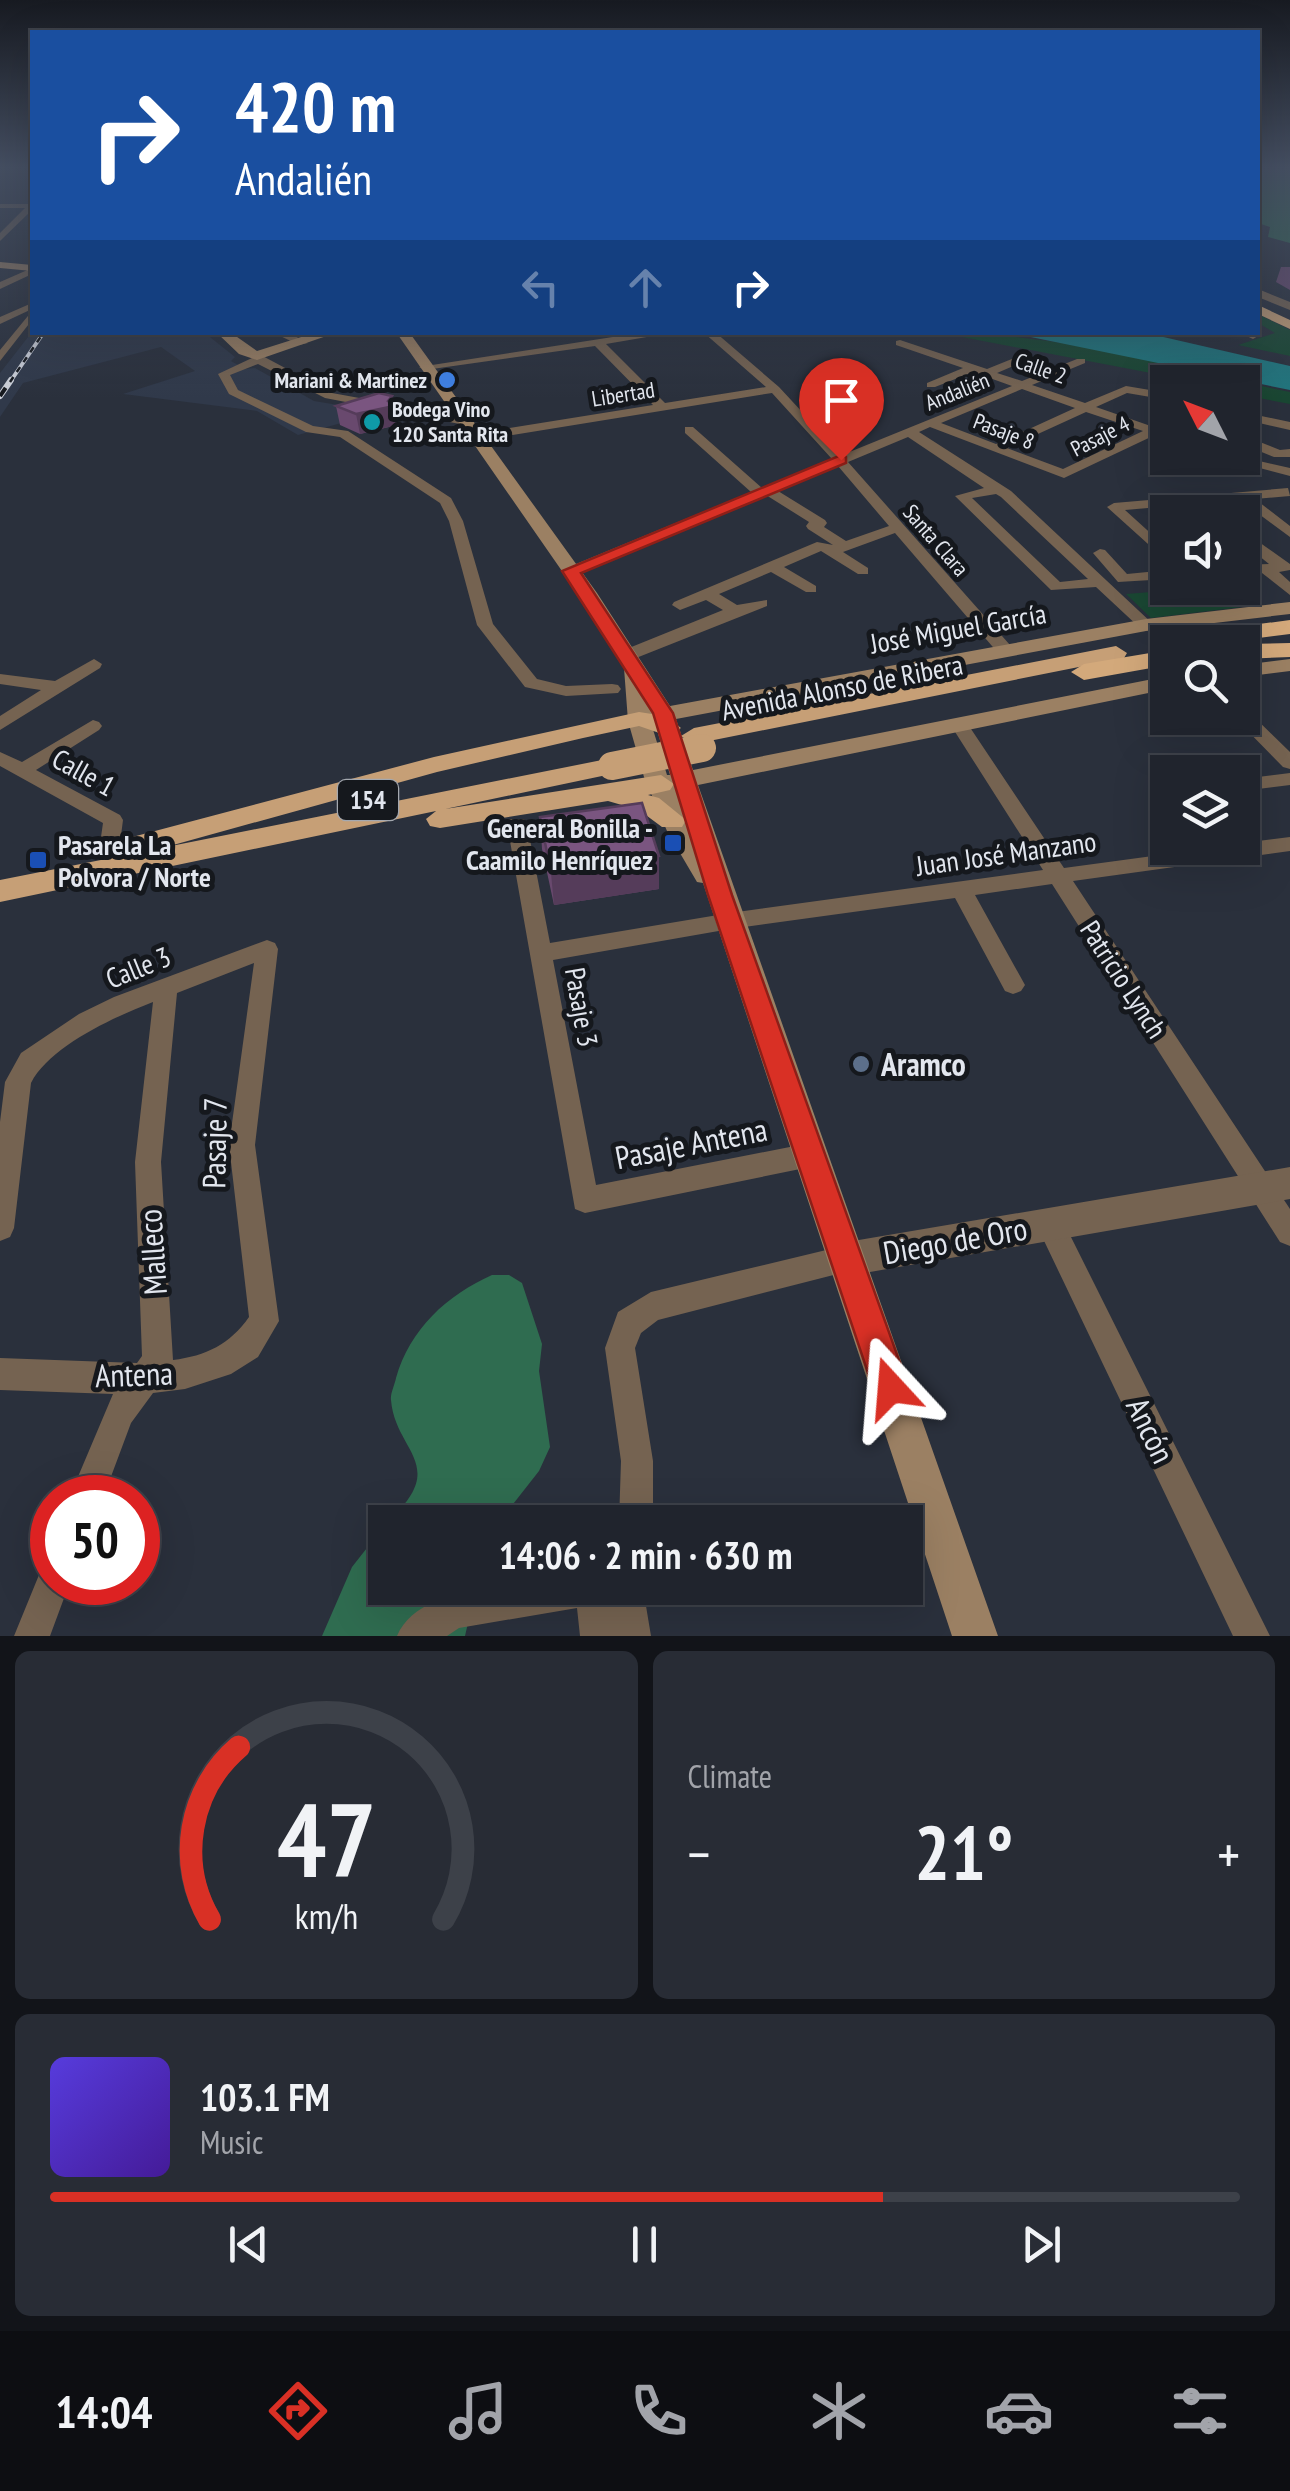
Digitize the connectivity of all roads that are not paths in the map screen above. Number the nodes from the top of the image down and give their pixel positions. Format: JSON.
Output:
{"nodes":[{"id":1,"x":0,"y":266,"type":"edge"},
{"id":2,"x":30,"y":268,"type":"edge"},
{"id":3,"x":30,"y":269,"type":"edge"},
{"id":4,"x":17,"y":278,"type":"junction"},
{"id":5,"x":0,"y":286,"type":"edge"},
{"id":6,"x":1260,"y":295,"type":"edge"},
{"id":7,"x":1290,"y":306,"type":"edge"},
{"id":8,"x":1260,"y":308,"type":"edge"},
{"id":9,"x":30,"y":311,"type":"edge"},
{"id":10,"x":30,"y":313,"type":"edge"},
{"id":11,"x":0,"y":321,"type":"edge"},
{"id":12,"x":1290,"y":322,"type":"edge"},
{"id":13,"x":225,"y":335,"type":"edge"},
{"id":14,"x":404,"y":335,"type":"edge"},
{"id":15,"x":651,"y":335,"type":"edge"},
{"id":16,"x":712,"y":335,"type":"edge"},
{"id":17,"x":289,"y":336,"type":"edge"},
{"id":18,"x":598,"y":343,"type":"junction"},
{"id":19,"x":900,"y":343,"type":"dead end"},
{"id":20,"x":1028,"y":356,"type":"dead end"},
{"id":21,"x":0,"y":358,"type":"edge"},
{"id":22,"x":258,"y":358,"type":"junction"},
{"id":23,"x":1081,"y":362,"type":"dead end"},
{"id":24,"x":425,"y":367,"type":"junction"},
{"id":25,"x":974,"y":368,"type":"junction"},
{"id":26,"x":988,"y":373,"type":"junction"},
{"id":27,"x":931,"y":384,"type":"dead end"},
{"id":28,"x":1022,"y":385,"type":"junction"},
{"id":29,"x":775,"y":389,"type":"junction"},
{"id":30,"x":1150,"y":393,"type":"edge"},
{"id":31,"x":1085,"y":407,"type":"junction"},
{"id":32,"x":663,"y":408,"type":"junction"},
{"id":33,"x":1260,"y":420,"type":"edge"},
{"id":34,"x":465,"y":421,"type":"junction"},
{"id":35,"x":930,"y":424,"type":"junction"},
{"id":36,"x":1290,"y":426,"type":"edge"},
{"id":37,"x":689,"y":430,"type":"dead end"},
{"id":38,"x":1150,"y":430,"type":"edge"},
{"id":39,"x":909,"y":432,"type":"junction"},
{"id":40,"x":476,"y":437,"type":"junction"},
{"id":41,"x":1150,"y":439,"type":"edge"},
{"id":42,"x":1260,"y":446,"type":"edge"},
{"id":43,"x":994,"y":449,"type":"junction"},
{"id":44,"x":1290,"y":453,"type":"edge"},
{"id":45,"x":841,"y":460,"type":"junction"},
{"id":46,"x":1260,"y":466,"type":"edge"},
{"id":47,"x":1274,"y":470,"type":"junction"},
{"id":48,"x":1290,"y":472,"type":"edge"},
{"id":49,"x":1064,"y":474,"type":"joint"},
{"id":50,"x":998,"y":490,"type":"junction"},
{"id":51,"x":763,"y":492,"type":"junction"},
{"id":52,"x":1289,"y":493,"type":"edge"},
{"id":53,"x":1258,"y":495,"type":"edge"},
{"id":54,"x":1150,"y":507,"type":"edge"},
{"id":55,"x":1260,"y":510,"type":"edge"},
{"id":56,"x":899,"y":527,"type":"junction"},
{"id":57,"x":1290,"y":534,"type":"edge"},
{"id":58,"x":1150,"y":541,"type":"edge"},
{"id":59,"x":832,"y":547,"type":"junction"},
{"id":60,"x":1260,"y":550,"type":"edge"},
{"id":61,"x":1100,"y":554,"type":"dead end"},
{"id":62,"x":772,"y":566,"type":"junction"},
{"id":63,"x":1279,"y":567,"type":"edge"},
{"id":64,"x":571,"y":571,"type":"junction"},
{"id":65,"x":863,"y":571,"type":"dead end"},
{"id":66,"x":1150,"y":576,"type":"edge"},
{"id":67,"x":1099,"y":582,"type":"junction"},
{"id":68,"x":811,"y":588,"type":"dead end"},
{"id":69,"x":1290,"y":590,"type":"edge"},
{"id":70,"x":708,"y":594,"type":"junction"},
{"id":71,"x":761,"y":602,"type":"dead end"},
{"id":72,"x":680,"y":605,"type":"dead end"},
{"id":73,"x":1290,"y":608,"type":"edge"},
{"id":74,"x":734,"y":611,"type":"junction"},
{"id":75,"x":1146,"y":625,"type":"junction"},
{"id":76,"x":1290,"y":625,"type":"edge"},
{"id":77,"x":1260,"y":636,"type":"edge"},
{"id":78,"x":1290,"y":639,"type":"edge"},
{"id":79,"x":1260,"y":642,"type":"edge"},
{"id":80,"x":1260,"y":646,"type":"edge"},
{"id":81,"x":1150,"y":647,"type":"edge"},
{"id":82,"x":1004,"y":649,"type":"junction"},
{"id":83,"x":1290,"y":650,"type":"edge"},
{"id":84,"x":1116,"y":653,"type":"joint"},
{"id":85,"x":1150,"y":660,"type":"edge"},
{"id":86,"x":629,"y":663,"type":"junction"},
{"id":87,"x":94,"y":664,"type":"dead end"},
{"id":88,"x":1290,"y":665,"type":"edge"},
{"id":89,"x":1260,"y":669,"type":"edge"},
{"id":90,"x":1084,"y":672,"type":"joint"},
{"id":91,"x":0,"y":680,"type":"edge"},
{"id":92,"x":1150,"y":686,"type":"edge"},
{"id":93,"x":58,"y":687,"type":"junction"},
{"id":94,"x":612,"y":690,"type":"dead end"},
{"id":95,"x":657,"y":720,"type":"junction"},
{"id":96,"x":0,"y":724,"type":"edge"},
{"id":97,"x":959,"y":724,"type":"junction"},
{"id":98,"x":93,"y":726,"type":"dead end"},
{"id":99,"x":1260,"y":734,"type":"edge"},
{"id":100,"x":698,"y":742,"type":"junction"},
{"id":101,"x":0,"y":758,"type":"edge"},
{"id":102,"x":1290,"y":764,"type":"edge"},
{"id":103,"x":22,"y":770,"type":"junction"},
{"id":104,"x":732,"y":770,"type":"junction"},
{"id":105,"x":666,"y":777,"type":"junction"},
{"id":106,"x":1290,"y":778,"type":"edge"},
{"id":107,"x":1260,"y":782,"type":"edge"},
{"id":108,"x":602,"y":794,"type":"junction"},
{"id":109,"x":683,"y":815,"type":"junction"},
{"id":110,"x":517,"y":824,"type":"dead end"},
{"id":111,"x":1290,"y":844,"type":"edge"},
{"id":112,"x":131,"y":853,"type":"junction"},
{"id":113,"x":0,"y":873,"type":"edge"},
{"id":114,"x":1058,"y":876,"type":"junction"},
{"id":115,"x":0,"y":890,"type":"edge"},
{"id":116,"x":961,"y":890,"type":"junction"},
{"id":117,"x":725,"y":908,"type":"junction"},
{"id":118,"x":267,"y":949,"type":"joint"},
{"id":119,"x":542,"y":953,"type":"junction"},
{"id":120,"x":1013,"y":985,"type":"dead end"},
{"id":121,"x":166,"y":988,"type":"junction"},
{"id":122,"x":810,"y":1156,"type":"junction"},
{"id":123,"x":1275,"y":1186,"type":"edge"},
{"id":124,"x":585,"y":1200,"type":"joint"},
{"id":125,"x":1,"y":1212,"type":"edge"},
{"id":126,"x":1050,"y":1224,"type":"junction"},
{"id":127,"x":1290,"y":1233,"type":"edge"},
{"id":128,"x":847,"y":1259,"type":"junction"},
{"id":129,"x":258,"y":1338,"type":"joint"},
{"id":130,"x":0,"y":1374,"type":"edge"},
{"id":131,"x":148,"y":1380,"type":"junction"},
{"id":132,"x":95,"y":1475,"type":"edge"},
{"id":133,"x":636,"y":1505,"type":"edge"},
{"id":134,"x":43,"y":1605,"type":"edge"},
{"id":135,"x":493,"y":1605,"type":"edge"},
{"id":136,"x":593,"y":1605,"type":"edge"},
{"id":137,"x":628,"y":1605,"type":"edge"},
{"id":138,"x":32,"y":1636,"type":"edge"},
{"id":139,"x":416,"y":1636,"type":"edge"},
{"id":140,"x":598,"y":1636,"type":"edge"},
{"id":141,"x":633,"y":1636,"type":"edge"},
{"id":142,"x":975,"y":1636,"type":"edge"},
{"id":143,"x":1252,"y":1636,"type":"edge"}],
"edges":[{"from":1,"to":2,"type":"main road"},
{"from":1,"to":4,"type":"street"},
{"from":3,"to":4,"type":"street"},
{"from":4,"to":5,"type":"street"},
{"from":6,"to":7,"type":"street"},
{"from":8,"to":12,"type":"highway"},
{"from":9,"to":11,"type":"street"},
{"from":10,"to":21,"type":"street"},
{"from":13,"to":22,"type":"main road"},
{"from":14,"to":24,"type":"main road"},
{"from":15,"to":18,"type":"street"},
{"from":16,"to":29,"type":"street","name":"Santa Clara"},
{"from":17,"to":22,"type":"main road"},
{"from":18,"to":24,"type":"street"},
{"from":18,"to":32,"type":"street"},
{"from":19,"to":25,"type":"street","name":"Calle 2"},
{"from":20,"to":26,"type":"street"},
{"from":22,"to":34,"type":"street"},
{"from":22,"to":94,"type":"street"},
{"from":23,"to":28,"type":"street","name":"Andalién"},
{"from":24,"to":34,"type":"main road"},
{"from":25,"to":26,"type":"street","name":"Calle 2"},
{"from":25,"to":27,"type":"street"},
{"from":26,"to":28,"type":"street","name":"Calle 2"},
{"from":28,"to":31,"type":"street","name":"Calle 2"},
{"from":28,"to":35,"type":"street","name":"Andalién"},
{"from":29,"to":32,"type":"street","name":"Libertad"},
{"from":29,"to":45,"type":"street","name":"Santa Clara"},
{"from":30,"to":31,"type":"street"},
{"from":31,"to":38,"type":"street","name":"Calle 2"},
{"from":31,"to":43,"type":"street"},
{"from":32,"to":40,"type":"street","name":"Libertad"},
{"from":33,"to":36,"type":"street"},
{"from":34,"to":40,"type":"main road"},
{"from":35,"to":39,"type":"street","name":"Andalién"},
{"from":35,"to":43,"type":"street","name":"Pasaje 8"},
{"from":37,"to":51,"type":"street"},
{"from":39,"to":45,"type":"street","name":"Andalién"},
{"from":39,"to":50,"type":"street"},
{"from":40,"to":64,"type":"main road"},
{"from":41,"to":49,"type":"street","name":"Pasaje 4"},
{"from":42,"to":44,"type":"street"},
{"from":43,"to":49,"type":"street","name":"Pasaje 8"},
{"from":45,"to":51,"type":"street","name":"Andalién"},
{"from":45,"to":56,"type":"street","name":"Santa Clara"},
{"from":46,"to":47,"type":"street"},
{"from":47,"to":48,"type":"street"},
{"from":47,"to":52,"type":"street"},
{"from":50,"to":67,"type":"street"},
{"from":50,"to":67,"type":"street"},
{"from":51,"to":59,"type":"street"},
{"from":51,"to":64,"type":"street","name":"Andalién"},
{"from":52,"to":53,"type":"street"},
{"from":54,"to":58,"type":"street"},
{"from":55,"to":57,"type":"street"},
{"from":56,"to":59,"type":"street"},
{"from":56,"to":82,"type":"street","name":"Santa Clara"},
{"from":59,"to":62,"type":"street"},
{"from":59,"to":65,"type":"street"},
{"from":60,"to":63,"type":"street"},
{"from":61,"to":66,"type":"street"},
{"from":62,"to":68,"type":"street"},
{"from":62,"to":70,"type":"street"},
{"from":63,"to":69,"type":"street"},
{"from":64,"to":86,"type":"main road"},
{"from":67,"to":75,"type":"street"},
{"from":70,"to":72,"type":"street"},
{"from":70,"to":74,"type":"street"},
{"from":71,"to":74,"type":"street"},
{"from":73,"to":75,"type":"main road","name":"José Miguel García"},
{"from":74,"to":86,"type":"street"},
{"from":75,"to":82,"type":"main road","name":"José Miguel García"},
{"from":76,"to":77,"type":"highway"},
{"from":78,"to":79,"type":"highway"},
{"from":80,"to":83,"type":"highway"},
{"from":81,"to":84,"type":"highway","name":"Avenida Alonso de Ribera","number":"154"},
{"from":82,"to":95,"type":"main road","name":"José Miguel García"},
{"from":84,"to":100,"type":"highway","name":"Avenida Alonso de Ribera","number":"154"},
{"from":85,"to":90,"type":"highway","name":"Avenida Alonso de Ribera","number":"154"},
{"from":86,"to":95,"type":"main road"},
{"from":87,"to":93,"type":"street"},
{"from":88,"to":89,"type":"main road"},
{"from":90,"to":100,"type":"highway","name":"Avenida Alonso de Ribera","number":"154"},
{"from":91,"to":93,"type":"street"},
{"from":92,"to":97,"type":"main road"},
{"from":93,"to":96,"type":"street"},
{"from":95,"to":105,"type":"main road"},
{"from":95,"to":112,"type":"highway"},
{"from":97,"to":104,"type":"main road"},
{"from":97,"to":114,"type":"street","name":"Patricio Lynch"},
{"from":98,"to":103,"type":"street"},
{"from":99,"to":102,"type":"street"},
{"from":100,"to":112,"type":"highway","name":"Avenida Alonso de Ribera","number":"154","bridge":true},
{"from":101,"to":103,"type":"street","name":"Calle 1"},
{"from":103,"to":112,"type":"street","name":"Calle 1"},
{"from":104,"to":105,"type":"main road"},
{"from":104,"to":109,"type":"main road"},
{"from":105,"to":108,"type":"highway"},
{"from":105,"to":109,"type":"main road"},
{"from":106,"to":107,"type":"street"},
{"from":108,"to":109,"type":"highway"},
{"from":108,"to":112,"type":"highway"},
{"from":109,"to":117,"type":"main road"},
{"from":110,"to":119,"type":"street","name":"Pasaje 3"},
{"from":111,"to":114,"type":"street","name":"Juan José Manzano"},
{"from":112,"to":113,"type":"highway","name":"Avenida Alonso de Ribera","number":"154"},
{"from":112,"to":115,"type":"highway","name":"Avenida Alonso de Ribera","number":"154"},
{"from":114,"to":116,"type":"street","name":"Juan José Manzano"},
{"from":114,"to":123,"type":"street","name":"Patricio Lynch"},
{"from":116,"to":117,"type":"street","name":"Juan José Manzano"},
{"from":116,"to":120,"type":"street"},
{"from":117,"to":119,"type":"street","name":"Juan José Manzano"},
{"from":117,"to":122,"type":"main road"},
{"from":118,"to":121,"type":"street","name":"Calle 3"},
{"from":118,"to":129,"type":"street","name":"Pasaje 7"},
{"from":119,"to":124,"type":"street","name":"Pasaje 3"},
{"from":121,"to":125,"type":"street","name":"Calle 3"},
{"from":121,"to":131,"type":"street","name":"Malleco"},
{"from":122,"to":124,"type":"street","name":"Pasaje Antena"},
{"from":122,"to":128,"type":"main road"},
{"from":123,"to":126,"type":"street","name":"Diego de Oro"},
{"from":123,"to":127,"type":"street","name":"Patricio Lynch"},
{"from":126,"to":128,"type":"street","name":"Diego de Oro"},
{"from":126,"to":143,"type":"street","name":"Ancón"},
{"from":128,"to":133,"type":"street","name":"Diego de Oro"},
{"from":128,"to":142,"type":"main road"},
{"from":129,"to":131,"type":"street","name":"Antena"},
{"from":130,"to":131,"type":"street","name":"Antena"},
{"from":131,"to":132,"type":"street","name":"Malleco"},
{"from":134,"to":138,"type":"street"},
{"from":135,"to":139,"type":"street"},
{"from":136,"to":140,"type":"street"},
{"from":137,"to":141,"type":"street"}]}
